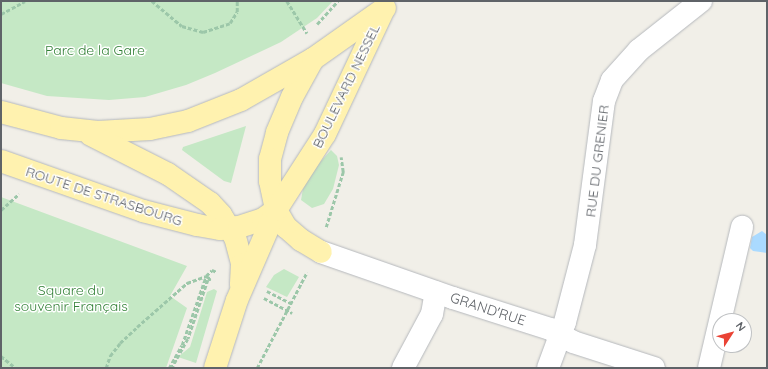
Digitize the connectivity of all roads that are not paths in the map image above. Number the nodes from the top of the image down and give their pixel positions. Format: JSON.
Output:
{"nodes":[{"id":1,"x":701,"y":1,"type":"edge"},
{"id":2,"x":387,"y":5,"type":"edge"},
{"id":3,"x":313,"y":59,"type":"junction"},
{"id":4,"x":1,"y":112,"type":"edge"},
{"id":5,"x":81,"y":131,"type":"junction"},
{"id":6,"x":1,"y":161,"type":"edge"},
{"id":7,"x":276,"y":210,"type":"junction"},
{"id":8,"x":742,"y":227,"type":"dead end"},
{"id":9,"x":231,"y":228,"type":"junction"},
{"id":10,"x":318,"y":250,"type":"joint"},
{"id":11,"x":436,"y":292,"type":"junction"},
{"id":12,"x":237,"y":300,"type":"junction"},
{"id":13,"x":560,"y":335,"type":"junction"},
{"id":14,"x":215,"y":368,"type":"edge"},
{"id":15,"x":403,"y":368,"type":"edge"},
{"id":16,"x":548,"y":368,"type":"edge"},
{"id":17,"x":654,"y":368,"type":"edge"},
{"id":18,"x":709,"y":368,"type":"edge"}],
"edges":[{"from":1,"to":13,"type":"street","name":"RUE DU GRENIER"},
{"from":2,"to":3,"type":"main road"},
{"from":2,"to":7,"type":"main road","name":"BOULEVARD NESSEL"},
{"from":3,"to":5,"type":"main road"},
{"from":3,"to":7,"type":"main road"},
{"from":4,"to":5,"type":"main road"},
{"from":5,"to":9,"type":"main road"},
{"from":6,"to":9,"type":"main road","name":"ROUTE DE STRASBOURG"},
{"from":7,"to":9,"type":"main road","name":"ROUTE DE STRASBOURG"},
{"from":7,"to":10,"type":"main road"},
{"from":7,"to":12,"type":"main road","name":"BOULEVARD NESSEL"},
{"from":8,"to":18,"type":"street"},
{"from":9,"to":12,"type":"main road"},
{"from":10,"to":11,"type":"street","name":"GRAND'RUE"},
{"from":11,"to":13,"type":"street","name":"GRAND'RUE"},
{"from":11,"to":15,"type":"street"},
{"from":12,"to":14,"type":"main road"},
{"from":13,"to":16,"type":"street","name":"RUE DU GRENIER"},
{"from":13,"to":17,"type":"street","name":"GRAND'RUE"}]}
